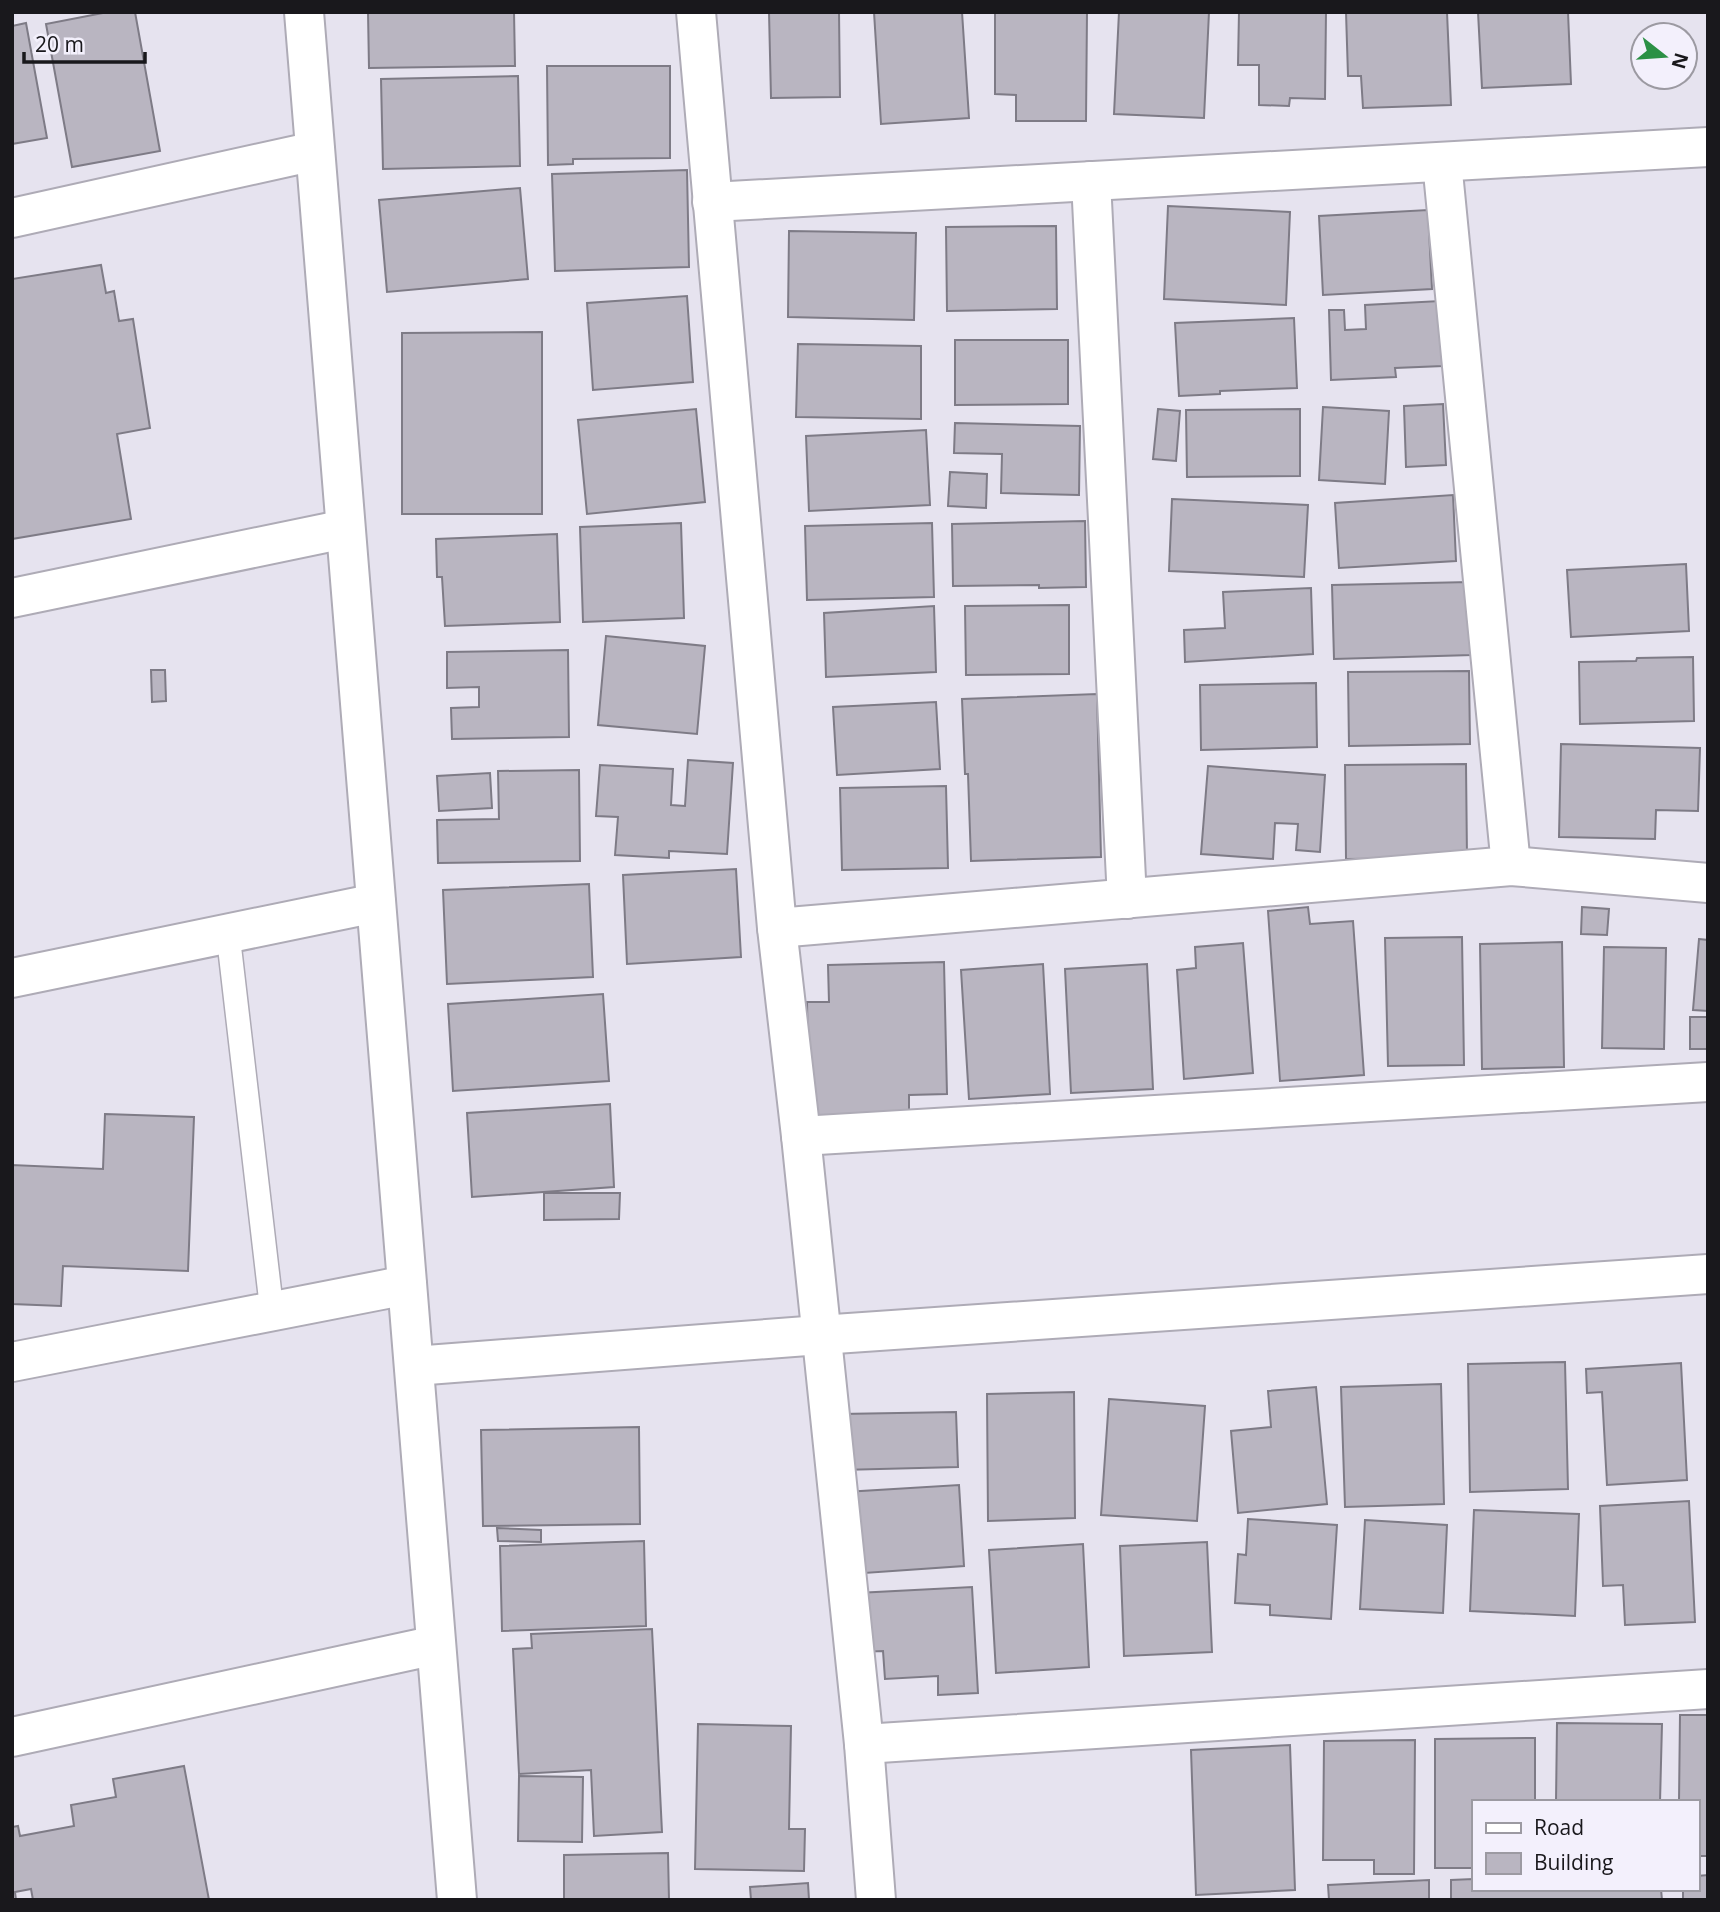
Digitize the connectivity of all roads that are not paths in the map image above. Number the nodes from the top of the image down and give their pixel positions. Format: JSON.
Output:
{"nodes":[{"id":1,"x":303,"y":12,"type":"edge"},
{"id":2,"x":696,"y":12,"type":"edge"},
{"id":3,"x":1708,"y":147,"type":"edge"},
{"id":4,"x":315,"y":151,"type":"junction"},
{"id":5,"x":1441,"y":162,"type":"junction"},
{"id":6,"x":1091,"y":181,"type":"junction"},
{"id":7,"x":712,"y":202,"type":"junction"},
{"id":8,"x":12,"y":218,"type":"edge"},
{"id":9,"x":345,"y":529,"type":"junction"},
{"id":10,"x":12,"y":598,"type":"edge"},
{"id":11,"x":1510,"y":866,"type":"junction"},
{"id":12,"x":1708,"y":883,"type":"edge"},
{"id":13,"x":1127,"y":899,"type":"junction"},
{"id":14,"x":376,"y":903,"type":"junction"},
{"id":15,"x":777,"y":928,"type":"junction"},
{"id":16,"x":228,"y":934,"type":"junction"},
{"id":17,"x":12,"y":978,"type":"edge"},
{"id":18,"x":1708,"y":1082,"type":"edge"},
{"id":19,"x":801,"y":1136,"type":"junction"},
{"id":20,"x":1708,"y":1274,"type":"edge"},
{"id":21,"x":407,"y":1285,"type":"junction"},
{"id":22,"x":272,"y":1311,"type":"junction"},
{"id":23,"x":820,"y":1335,"type":"junction"},
{"id":24,"x":12,"y":1362,"type":"edge"},
{"id":25,"x":414,"y":1366,"type":"junction"},
{"id":26,"x":436,"y":1644,"type":"junction"},
{"id":27,"x":1708,"y":1689,"type":"edge"},
{"id":28,"x":12,"y":1737,"type":"edge"},
{"id":29,"x":864,"y":1744,"type":"junction"},
{"id":30,"x":457,"y":1900,"type":"edge"},
{"id":31,"x":876,"y":1900,"type":"edge"}],
"edges":[{"from":1,"to":4,"type":"street"},
{"from":2,"to":7,"type":"street"},
{"from":3,"to":5,"type":"street"},
{"from":4,"to":8,"type":"street"},
{"from":4,"to":9,"type":"street"},
{"from":5,"to":6,"type":"street"},
{"from":5,"to":11,"type":"street"},
{"from":6,"to":7,"type":"street"},
{"from":6,"to":13,"type":"street"},
{"from":7,"to":15,"type":"street"},
{"from":9,"to":10,"type":"street"},
{"from":9,"to":14,"type":"street"},
{"from":11,"to":12,"type":"street"},
{"from":11,"to":13,"type":"street"},
{"from":13,"to":15,"type":"street"},
{"from":14,"to":16,"type":"street"},
{"from":14,"to":21,"type":"street"},
{"from":15,"to":19,"type":"street"},
{"from":16,"to":17,"type":"street"},
{"from":16,"to":22,"type":"lane"},
{"from":18,"to":19,"type":"street"},
{"from":19,"to":23,"type":"street"},
{"from":20,"to":23,"type":"street"},
{"from":21,"to":22,"type":"street"},
{"from":21,"to":25,"type":"street"},
{"from":22,"to":24,"type":"street"},
{"from":23,"to":25,"type":"street"},
{"from":23,"to":29,"type":"street"},
{"from":25,"to":26,"type":"street"},
{"from":26,"to":28,"type":"street"},
{"from":26,"to":30,"type":"street"},
{"from":27,"to":29,"type":"street"},
{"from":29,"to":31,"type":"street"}]}
